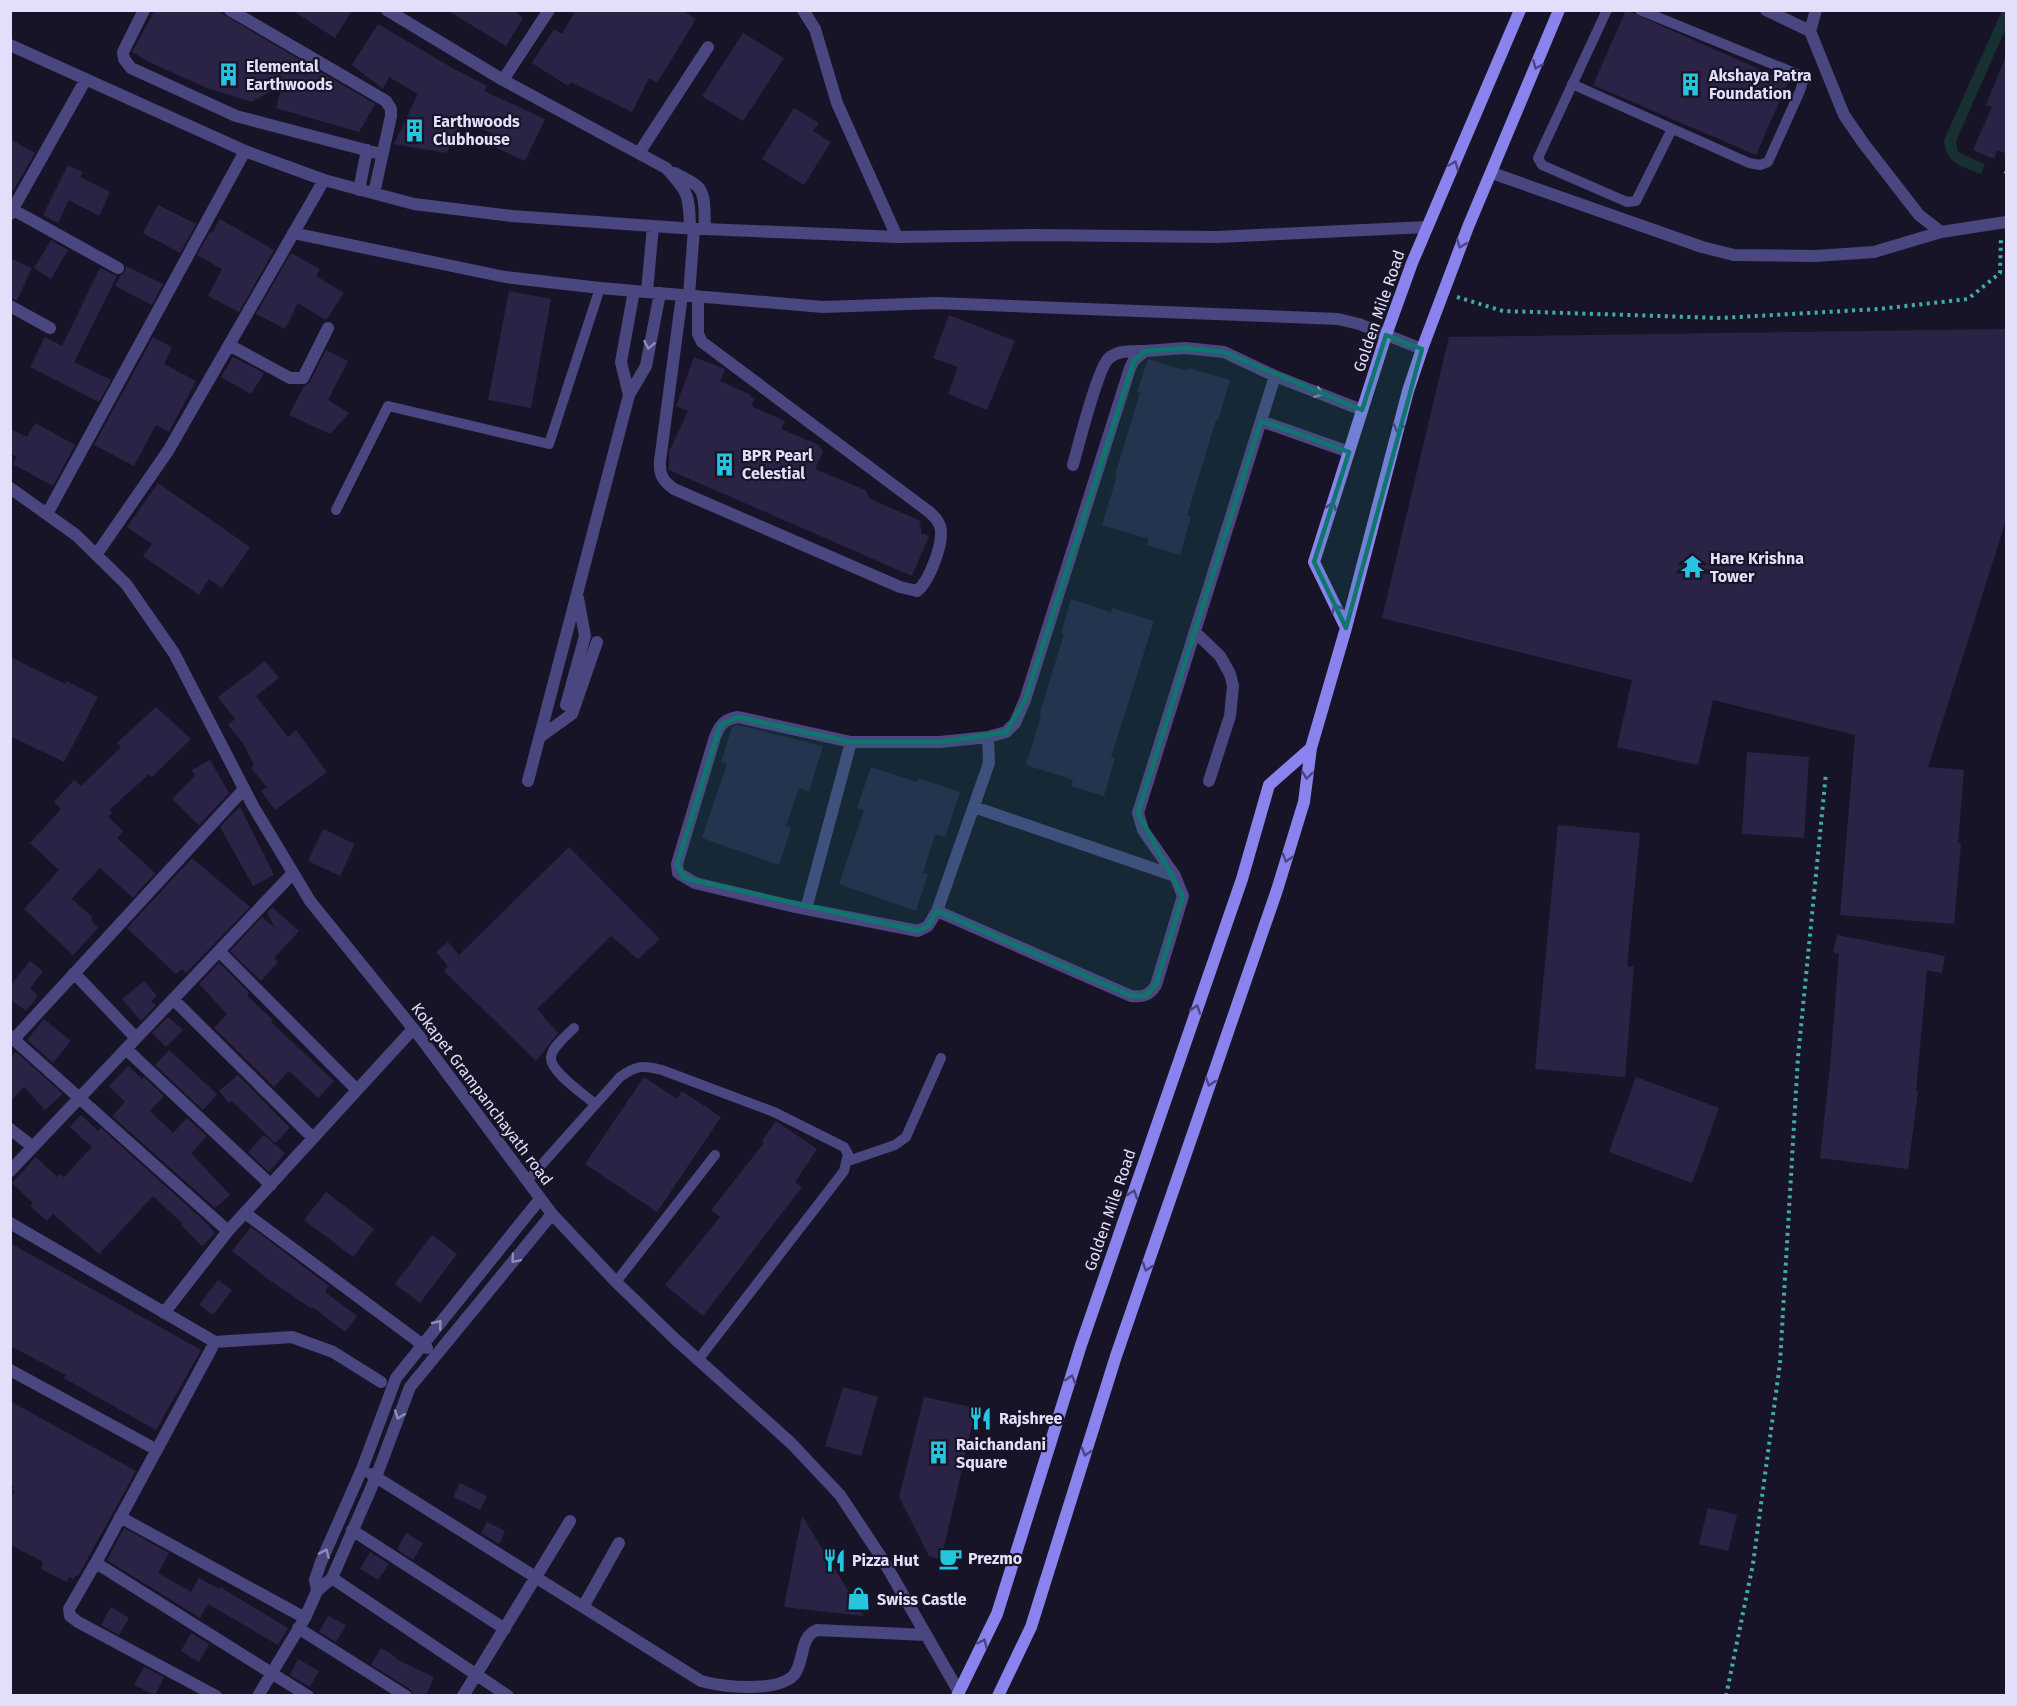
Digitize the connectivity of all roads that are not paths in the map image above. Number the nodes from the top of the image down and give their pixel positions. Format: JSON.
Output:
{"nodes":[{"id":1,"x":144,"y":10,"type":"edge"},
{"id":2,"x":230,"y":10,"type":"edge"},
{"id":3,"x":387,"y":10,"type":"edge"},
{"id":4,"x":549,"y":10,"type":"edge"},
{"id":5,"x":803,"y":10,"type":"edge"},
{"id":6,"x":1520,"y":10,"type":"edge"},
{"id":7,"x":1559,"y":10,"type":"edge"},
{"id":8,"x":1607,"y":10,"type":"edge"},
{"id":9,"x":1640,"y":10,"type":"edge"},
{"id":10,"x":1766,"y":10,"type":"edge"},
{"id":11,"x":1816,"y":10,"type":"edge"},
{"id":12,"x":1810,"y":31,"type":"junction"},
{"id":13,"x":10,"y":45,"type":"edge"},
{"id":14,"x":708,"y":47,"type":"dead end"},
{"id":15,"x":86,"y":79,"type":"junction"},
{"id":16,"x":503,"y":80,"type":"junction"},
{"id":17,"x":1572,"y":84,"type":"junction"},
{"id":18,"x":1672,"y":129,"type":"junction"},
{"id":19,"x":367,"y":150,"type":"junction"},
{"id":20,"x":245,"y":151,"type":"junction"},
{"id":21,"x":639,"y":153,"type":"junction"},
{"id":22,"x":381,"y":154,"type":"junction"},
{"id":23,"x":1492,"y":173,"type":"junction"},
{"id":24,"x":324,"y":180,"type":"junction"},
{"id":25,"x":359,"y":190,"type":"junction"},
{"id":26,"x":374,"y":194,"type":"junction"},
{"id":27,"x":11,"y":211,"type":"edge"},
{"id":28,"x":2004,"y":223,"type":"edge"},
{"id":29,"x":653,"y":226,"type":"junction"},
{"id":30,"x":1427,"y":227,"type":"junction"},
{"id":31,"x":696,"y":229,"type":"junction"},
{"id":32,"x":1941,"y":232,"type":"junction"},
{"id":33,"x":293,"y":233,"type":"junction"},
{"id":34,"x":897,"y":237,"type":"junction"},
{"id":35,"x":118,"y":268,"type":"dead end"},
{"id":36,"x":600,"y":288,"type":"junction"},
{"id":37,"x":641,"y":291,"type":"junction"},
{"id":38,"x":660,"y":293,"type":"junction"},
{"id":39,"x":690,"y":295,"type":"junction"},
{"id":40,"x":10,"y":306,"type":"edge"},
{"id":41,"x":50,"y":328,"type":"dead end"},
{"id":42,"x":328,"y":328,"type":"dead end"},
{"id":43,"x":1386,"y":335,"type":"junction"},
{"id":44,"x":676,"y":338,"type":"junction"},
{"id":45,"x":699,"y":339,"type":"junction"},
{"id":46,"x":229,"y":345,"type":"junction"},
{"id":47,"x":1422,"y":349,"type":"junction"},
{"id":48,"x":1145,"y":351,"type":"junction"},
{"id":49,"x":1275,"y":376,"type":"junction"},
{"id":50,"x":629,"y":395,"type":"junction"},
{"id":51,"x":1362,"y":410,"type":"junction"},
{"id":52,"x":1262,"y":421,"type":"junction"},
{"id":53,"x":1349,"y":452,"type":"junction"},
{"id":54,"x":1073,"y":465,"type":"dead end"},
{"id":55,"x":12,"y":493,"type":"edge"},
{"id":56,"x":336,"y":510,"type":"dead end"},
{"id":57,"x":47,"y":514,"type":"junction"},
{"id":58,"x":96,"y":555,"type":"junction"},
{"id":59,"x":578,"y":594,"type":"junction"},
{"id":60,"x":1346,"y":628,"type":"junction"},
{"id":61,"x":1195,"y":632,"type":"junction"},
{"id":62,"x":597,"y":642,"type":"dead end"},
{"id":63,"x":566,"y":705,"type":"dead end"},
{"id":64,"x":540,"y":737,"type":"junction"},
{"id":65,"x":988,"y":737,"type":"junction"},
{"id":66,"x":851,"y":742,"type":"junction"},
{"id":67,"x":1311,"y":748,"type":"junction"},
{"id":68,"x":528,"y":781,"type":"dead end"},
{"id":69,"x":1209,"y":781,"type":"dead end"},
{"id":70,"x":244,"y":789,"type":"junction"},
{"id":71,"x":974,"y":807,"type":"junction"},
{"id":72,"x":293,"y":873,"type":"junction"},
{"id":73,"x":1175,"y":876,"type":"junction"},
{"id":74,"x":806,"y":909,"type":"junction"},
{"id":75,"x":937,"y":911,"type":"junction"},
{"id":76,"x":219,"y":951,"type":"junction"},
{"id":77,"x":74,"y":973,"type":"junction"},
{"id":78,"x":173,"y":999,"type":"junction"},
{"id":79,"x":574,"y":1028,"type":"dead end"},
{"id":80,"x":413,"y":1029,"type":"junction"},
{"id":81,"x":12,"y":1038,"type":"edge"},
{"id":82,"x":136,"y":1038,"type":"junction"},
{"id":83,"x":126,"y":1049,"type":"junction"},
{"id":84,"x":941,"y":1058,"type":"dead end"},
{"id":85,"x":357,"y":1090,"type":"junction"},
{"id":86,"x":79,"y":1097,"type":"junction"},
{"id":87,"x":596,"y":1104,"type":"junction"},
{"id":88,"x":10,"y":1129,"type":"edge"},
{"id":89,"x":313,"y":1138,"type":"junction"},
{"id":90,"x":33,"y":1147,"type":"junction"},
{"id":91,"x":715,"y":1155,"type":"dead end"},
{"id":92,"x":848,"y":1161,"type":"junction"},
{"id":93,"x":10,"y":1171,"type":"edge"},
{"id":94,"x":527,"y":1181,"type":"junction"},
{"id":95,"x":270,"y":1185,"type":"junction"},
{"id":96,"x":540,"y":1198,"type":"junction"},
{"id":97,"x":245,"y":1213,"type":"junction"},
{"id":98,"x":552,"y":1214,"type":"junction"},
{"id":99,"x":10,"y":1223,"type":"edge"},
{"id":100,"x":228,"y":1231,"type":"junction"},
{"id":101,"x":616,"y":1282,"type":"junction"},
{"id":102,"x":164,"y":1313,"type":"junction"},
{"id":103,"x":215,"y":1342,"type":"junction"},
{"id":104,"x":422,"y":1344,"type":"junction"},
{"id":105,"x":435,"y":1355,"type":"junction"},
{"id":106,"x":698,"y":1360,"type":"junction"},
{"id":107,"x":10,"y":1370,"type":"edge"},
{"id":108,"x":381,"y":1382,"type":"dead end"},
{"id":109,"x":157,"y":1450,"type":"junction"},
{"id":110,"x":362,"y":1469,"type":"junction"},
{"id":111,"x":376,"y":1477,"type":"junction"},
{"id":112,"x":120,"y":1517,"type":"junction"},
{"id":113,"x":570,"y":1521,"type":"dead end"},
{"id":114,"x":352,"y":1530,"type":"junction"},
{"id":115,"x":619,"y":1543,"type":"dead end"},
{"id":116,"x":96,"y":1563,"type":"junction"},
{"id":117,"x":332,"y":1578,"type":"junction"},
{"id":118,"x":536,"y":1578,"type":"junction"},
{"id":119,"x":317,"y":1592,"type":"junction"},
{"id":120,"x":583,"y":1608,"type":"junction"},
{"id":121,"x":302,"y":1623,"type":"junction"},
{"id":122,"x":505,"y":1629,"type":"junction"},
{"id":123,"x":926,"y":1635,"type":"junction"},
{"id":124,"x":272,"y":1673,"type":"junction"},
{"id":125,"x":476,"y":1675,"type":"junction"},
{"id":126,"x":960,"y":1694,"type":"edge"},
{"id":127,"x":216,"y":1695,"type":"edge"},
{"id":128,"x":258,"y":1695,"type":"edge"},
{"id":129,"x":308,"y":1695,"type":"edge"},
{"id":130,"x":406,"y":1695,"type":"edge"},
{"id":131,"x":463,"y":1695,"type":"edge"},
{"id":132,"x":508,"y":1695,"type":"edge"},
{"id":133,"x":998,"y":1695,"type":"edge"}],
"edges":[{"from":1,"to":19,"type":"street"},
{"from":2,"to":22,"type":"street"},
{"from":3,"to":16,"type":"street"},
{"from":4,"to":16,"type":"street"},
{"from":5,"to":34,"type":"street"},
{"from":30,"to":6,"type":"street","name":"Golden Mile Road","one_way":true},
{"from":7,"to":23,"type":"street","one_way":true},
{"from":8,"to":17,"type":"lane"},
{"from":9,"to":18,"type":"lane"},
{"from":10,"to":12,"type":"street"},
{"from":11,"to":12,"type":"street"},
{"from":12,"to":32,"type":"street"},
{"from":13,"to":15,"type":"street"},
{"from":14,"to":21,"type":"street"},
{"from":15,"to":20,"type":"street"},
{"from":15,"to":27,"type":"street"},
{"from":16,"to":21,"type":"street"},
{"from":17,"to":18,"type":"lane"},
{"from":17,"to":18,"type":"lane"},
{"from":19,"to":22,"type":"street"},
{"from":19,"to":25,"type":"street"},
{"from":20,"to":24,"type":"street"},
{"from":20,"to":57,"type":"street"},
{"from":21,"to":31,"type":"street"},
{"from":22,"to":26,"type":"street"},
{"from":23,"to":32,"type":"street"},
{"from":23,"to":47,"type":"street","one_way":true},
{"from":24,"to":25,"type":"street"},
{"from":24,"to":33,"type":"street"},
{"from":25,"to":26,"type":"street"},
{"from":26,"to":29,"type":"street"},
{"from":27,"to":35,"type":"street"},
{"from":28,"to":32,"type":"street"},
{"from":29,"to":31,"type":"street"},
{"from":29,"to":37,"type":"street"},
{"from":30,"to":34,"type":"street"},
{"from":30,"to":43,"type":"street","name":"Golden Mile Road"},
{"from":31,"to":34,"type":"street"},
{"from":31,"to":39,"type":"street"},
{"from":33,"to":36,"type":"street"},
{"from":33,"to":46,"type":"street"},
{"from":36,"to":37,"type":"street"},
{"from":36,"to":56,"type":"lane"},
{"from":37,"to":38,"type":"street"},
{"from":37,"to":50,"type":"street"},
{"from":38,"to":39,"type":"street"},
{"from":38,"to":50,"type":"street","one_way":true},
{"from":39,"to":43,"type":"street"},
{"from":39,"to":44,"type":"street"},
{"from":39,"to":45,"type":"street"},
{"from":40,"to":41,"type":"street"},
{"from":42,"to":46,"type":"street"},
{"from":43,"to":47,"type":"street"},
{"from":43,"to":51,"type":"street","name":"Golden Mile Road"},
{"from":44,"to":45,"type":"street"},
{"from":44,"to":45,"type":"street"},
{"from":46,"to":58,"type":"street"},
{"from":47,"to":60,"type":"street","one_way":true},
{"from":48,"to":49,"type":"street"},
{"from":48,"to":54,"type":"street"},
{"from":48,"to":65,"type":"street"},
{"from":49,"to":51,"type":"street","one_way":true},
{"from":49,"to":52,"type":"street"},
{"from":50,"to":59,"type":"street"},
{"from":51,"to":53,"type":"street","name":"Golden Mile Road"},
{"from":52,"to":53,"type":"street"},
{"from":52,"to":61,"type":"street"},
{"from":60,"to":53,"type":"street","name":"Golden Mile Road","one_way":true},
{"from":55,"to":57,"type":"street","name":"Kokapet Grampanchayath road"},
{"from":57,"to":58,"type":"street","name":"Kokapet Grampanchayath road"},
{"from":58,"to":70,"type":"street","name":"Kokapet Grampanchayath road"},
{"from":59,"to":63,"type":"street"},
{"from":59,"to":64,"type":"street"},
{"from":60,"to":67,"type":"street"},
{"from":61,"to":69,"type":"street"},
{"from":61,"to":73,"type":"street"},
{"from":62,"to":64,"type":"street"},
{"from":64,"to":68,"type":"street"},
{"from":65,"to":66,"type":"street"},
{"from":65,"to":71,"type":"street"},
{"from":66,"to":74,"type":"street"},
{"from":66,"to":74,"type":"street"},
{"from":126,"to":67,"type":"street","name":"Golden Mile Road","one_way":true},
{"from":67,"to":133,"type":"street","one_way":true},
{"from":70,"to":72,"type":"street","name":"Kokapet Grampanchayath road"},
{"from":70,"to":77,"type":"street"},
{"from":71,"to":73,"type":"street"},
{"from":71,"to":75,"type":"street"},
{"from":72,"to":76,"type":"street"},
{"from":72,"to":80,"type":"street","name":"Kokapet Grampanchayath road"},
{"from":73,"to":75,"type":"street"},
{"from":74,"to":75,"type":"street"},
{"from":76,"to":78,"type":"street"},
{"from":76,"to":85,"type":"street"},
{"from":77,"to":81,"type":"street"},
{"from":77,"to":82,"type":"street"},
{"from":78,"to":82,"type":"street"},
{"from":78,"to":89,"type":"street"},
{"from":79,"to":87,"type":"lane"},
{"from":80,"to":85,"type":"street"},
{"from":80,"to":94,"type":"street","name":"Kokapet Grampanchayath road"},
{"from":81,"to":86,"type":"street"},
{"from":82,"to":83,"type":"street"},
{"from":83,"to":86,"type":"street"},
{"from":83,"to":95,"type":"street"},
{"from":84,"to":92,"type":"lane"},
{"from":85,"to":89,"type":"street"},
{"from":86,"to":90,"type":"street"},
{"from":86,"to":100,"type":"street"},
{"from":87,"to":92,"type":"lane"},
{"from":87,"to":94,"type":"lane"},
{"from":88,"to":90,"type":"street"},
{"from":89,"to":95,"type":"street"},
{"from":90,"to":93,"type":"street"},
{"from":91,"to":101,"type":"lane"},
{"from":92,"to":106,"type":"lane"},
{"from":94,"to":96,"type":"street","name":"Kokapet Grampanchayath road"},
{"from":95,"to":97,"type":"street"},
{"from":96,"to":98,"type":"street","name":"Kokapet Grampanchayath road"},
{"from":104,"to":96,"type":"street","one_way":true},
{"from":97,"to":100,"type":"street"},
{"from":97,"to":104,"type":"street"},
{"from":98,"to":101,"type":"street","name":"Kokapet Grampanchayath road"},
{"from":98,"to":105,"type":"street","one_way":true},
{"from":99,"to":102,"type":"street"},
{"from":100,"to":102,"type":"street"},
{"from":101,"to":106,"type":"street","name":"Kokapet Grampanchayath road"},
{"from":102,"to":103,"type":"street"},
{"from":103,"to":108,"type":"street"},
{"from":103,"to":109,"type":"street"},
{"from":104,"to":105,"type":"street"},
{"from":104,"to":110,"type":"street"},
{"from":105,"to":111,"type":"street","one_way":true},
{"from":106,"to":123,"type":"street","name":"Kokapet Grampanchayath road"},
{"from":107,"to":109,"type":"street"},
{"from":109,"to":112,"type":"street"},
{"from":110,"to":111,"type":"street"},
{"from":119,"to":110,"type":"street","one_way":true},
{"from":111,"to":114,"type":"street"},
{"from":111,"to":118,"type":"street"},
{"from":112,"to":116,"type":"street"},
{"from":112,"to":121,"type":"street"},
{"from":113,"to":118,"type":"street"},
{"from":114,"to":117,"type":"street"},
{"from":114,"to":122,"type":"street"},
{"from":115,"to":120,"type":"street"},
{"from":116,"to":124,"type":"street"},
{"from":116,"to":127,"type":"street"},
{"from":117,"to":119,"type":"street"},
{"from":117,"to":125,"type":"street"},
{"from":118,"to":120,"type":"street"},
{"from":118,"to":122,"type":"street"},
{"from":119,"to":121,"type":"street"},
{"from":120,"to":123,"type":"street"},
{"from":121,"to":124,"type":"street"},
{"from":121,"to":130,"type":"street"},
{"from":122,"to":125,"type":"street"},
{"from":123,"to":126,"type":"street","name":"Kokapet Grampanchayath road"},
{"from":124,"to":128,"type":"street"},
{"from":124,"to":129,"type":"street"},
{"from":125,"to":131,"type":"street"},
{"from":125,"to":132,"type":"street"}]}
